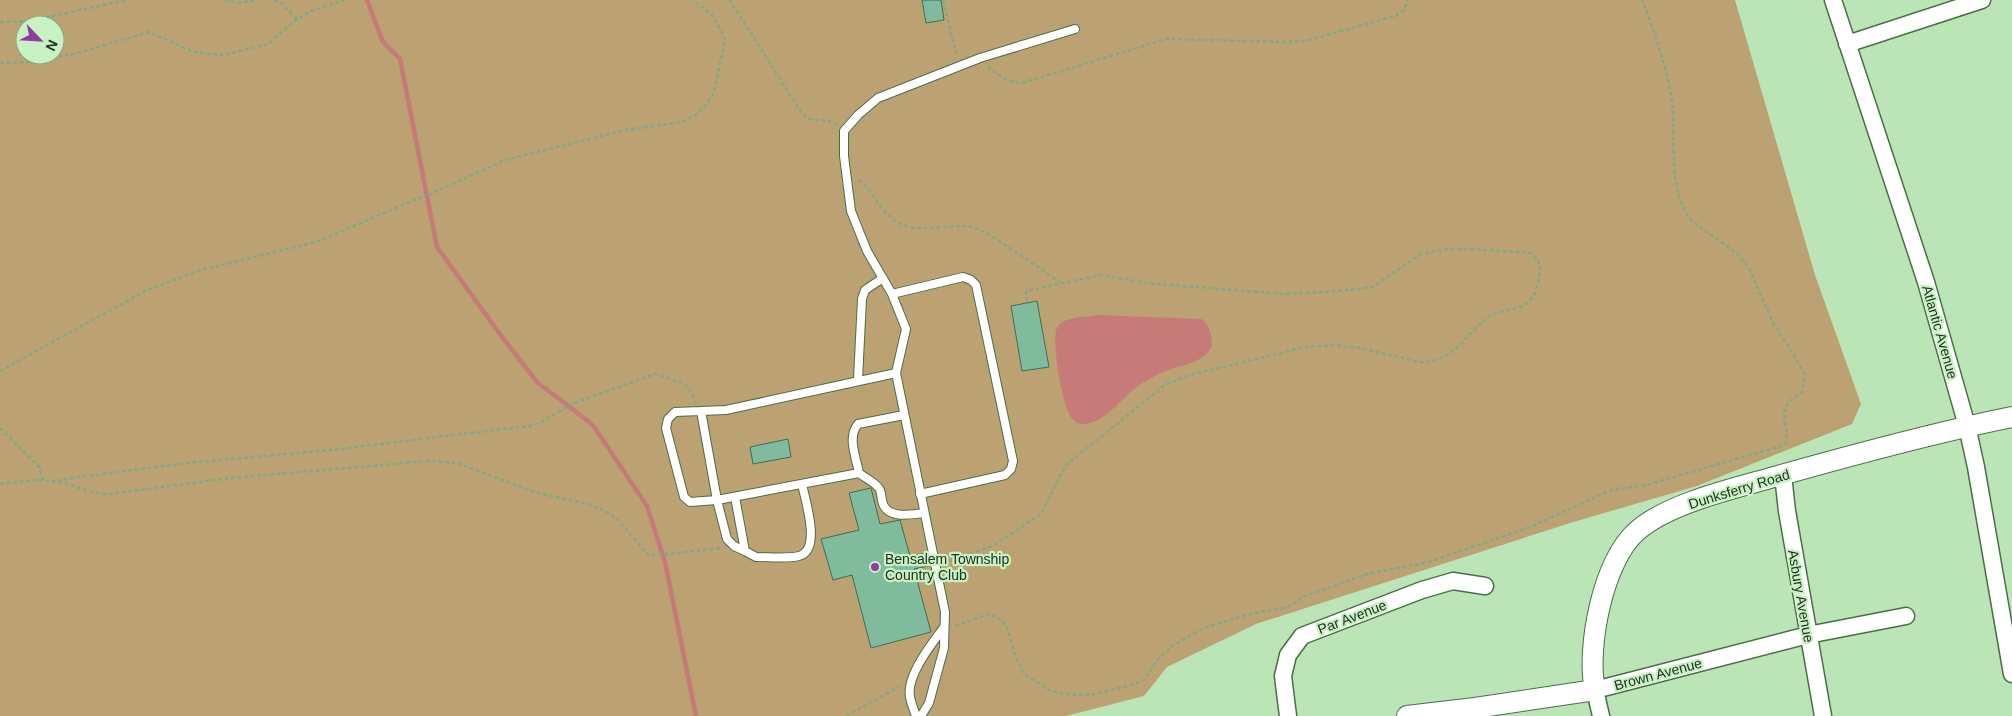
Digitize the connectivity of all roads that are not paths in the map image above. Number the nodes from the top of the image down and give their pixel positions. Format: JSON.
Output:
{"nodes":[{"id":1,"x":1833,"y":0,"type":"edge"},
{"id":2,"x":1982,"y":0,"type":"edge"},
{"id":3,"x":1075,"y":29,"type":"dead end"},
{"id":4,"x":1847,"y":44,"type":"junction"},
{"id":5,"x":883,"y":278,"type":"junction"},
{"id":6,"x":892,"y":294,"type":"junction"},
{"id":7,"x":896,"y":372,"type":"junction"},
{"id":8,"x":858,"y":380,"type":"junction"},
{"id":9,"x":701,"y":411,"type":"junction"},
{"id":10,"x":904,"y":415,"type":"junction"},
{"id":11,"x":2012,"y":417,"type":"edge"},
{"id":12,"x":1967,"y":426,"type":"junction"},
{"id":13,"x":859,"y":473,"type":"junction"},
{"id":14,"x":1784,"y":474,"type":"junction"},
{"id":15,"x":802,"y":484,"type":"junction"},
{"id":16,"x":920,"y":494,"type":"junction"},
{"id":17,"x":735,"y":496,"type":"junction"},
{"id":18,"x":717,"y":500,"type":"junction"},
{"id":19,"x":924,"y":513,"type":"junction"},
{"id":20,"x":745,"y":551,"type":"junction"},
{"id":21,"x":1485,"y":586,"type":"dead end"},
{"id":22,"x":2006,"y":598,"type":"edge"},
{"id":23,"x":1906,"y":616,"type":"dead end"},
{"id":24,"x":944,"y":626,"type":"junction"},
{"id":25,"x":1808,"y":635,"type":"junction"},
{"id":26,"x":2012,"y":674,"type":"edge"},
{"id":27,"x":1595,"y":690,"type":"junction"},
{"id":28,"x":916,"y":716,"type":"edge"},
{"id":29,"x":922,"y":716,"type":"edge"},
{"id":30,"x":1288,"y":716,"type":"edge"},
{"id":31,"x":1407,"y":716,"type":"edge"},
{"id":32,"x":1601,"y":716,"type":"edge"},
{"id":33,"x":1824,"y":716,"type":"edge"}],
"edges":[{"from":1,"to":4,"type":"street","name":"Atlantic Avenue"},
{"from":2,"to":4,"type":"street"},
{"from":3,"to":5,"type":"lane"},
{"from":4,"to":12,"type":"street","name":"Atlantic Avenue"},
{"from":5,"to":6,"type":"lane"},
{"from":5,"to":8,"type":"lane"},
{"from":6,"to":7,"type":"lane"},
{"from":6,"to":16,"type":"lane"},
{"from":7,"to":8,"type":"lane"},
{"from":7,"to":10,"type":"lane"},
{"from":8,"to":9,"type":"lane"},
{"from":9,"to":18,"type":"lane"},
{"from":9,"to":18,"type":"lane"},
{"from":10,"to":13,"type":"lane"},
{"from":10,"to":16,"type":"lane"},
{"from":11,"to":12,"type":"street","name":"Dunksferry Road"},
{"from":12,"to":14,"type":"street","name":"Dunksferry Road"},
{"from":12,"to":22,"type":"street","name":"Atlantic Avenue"},
{"from":13,"to":15,"type":"lane"},
{"from":13,"to":19,"type":"lane"},
{"from":14,"to":25,"type":"street","name":"Asbury Avenue"},
{"from":14,"to":27,"type":"street","name":"Dunksferry Road"},
{"from":15,"to":17,"type":"lane"},
{"from":15,"to":20,"type":"lane"},
{"from":16,"to":19,"type":"lane"},
{"from":17,"to":18,"type":"lane"},
{"from":17,"to":20,"type":"lane"},
{"from":18,"to":20,"type":"lane"},
{"from":19,"to":24,"type":"lane"},
{"from":21,"to":30,"type":"street","name":"Par Avenue"},
{"from":22,"to":26,"type":"street","name":"Atlantic Avenue"},
{"from":23,"to":25,"type":"street","name":"Brown Avenue"},
{"from":24,"to":28,"type":"lane"},
{"from":24,"to":29,"type":"lane"},
{"from":25,"to":27,"type":"street","name":"Brown Avenue"},
{"from":25,"to":33,"type":"street","name":"Asbury Avenue"},
{"from":27,"to":31,"type":"street","name":"Brown Avenue"},
{"from":27,"to":32,"type":"street"}]}
